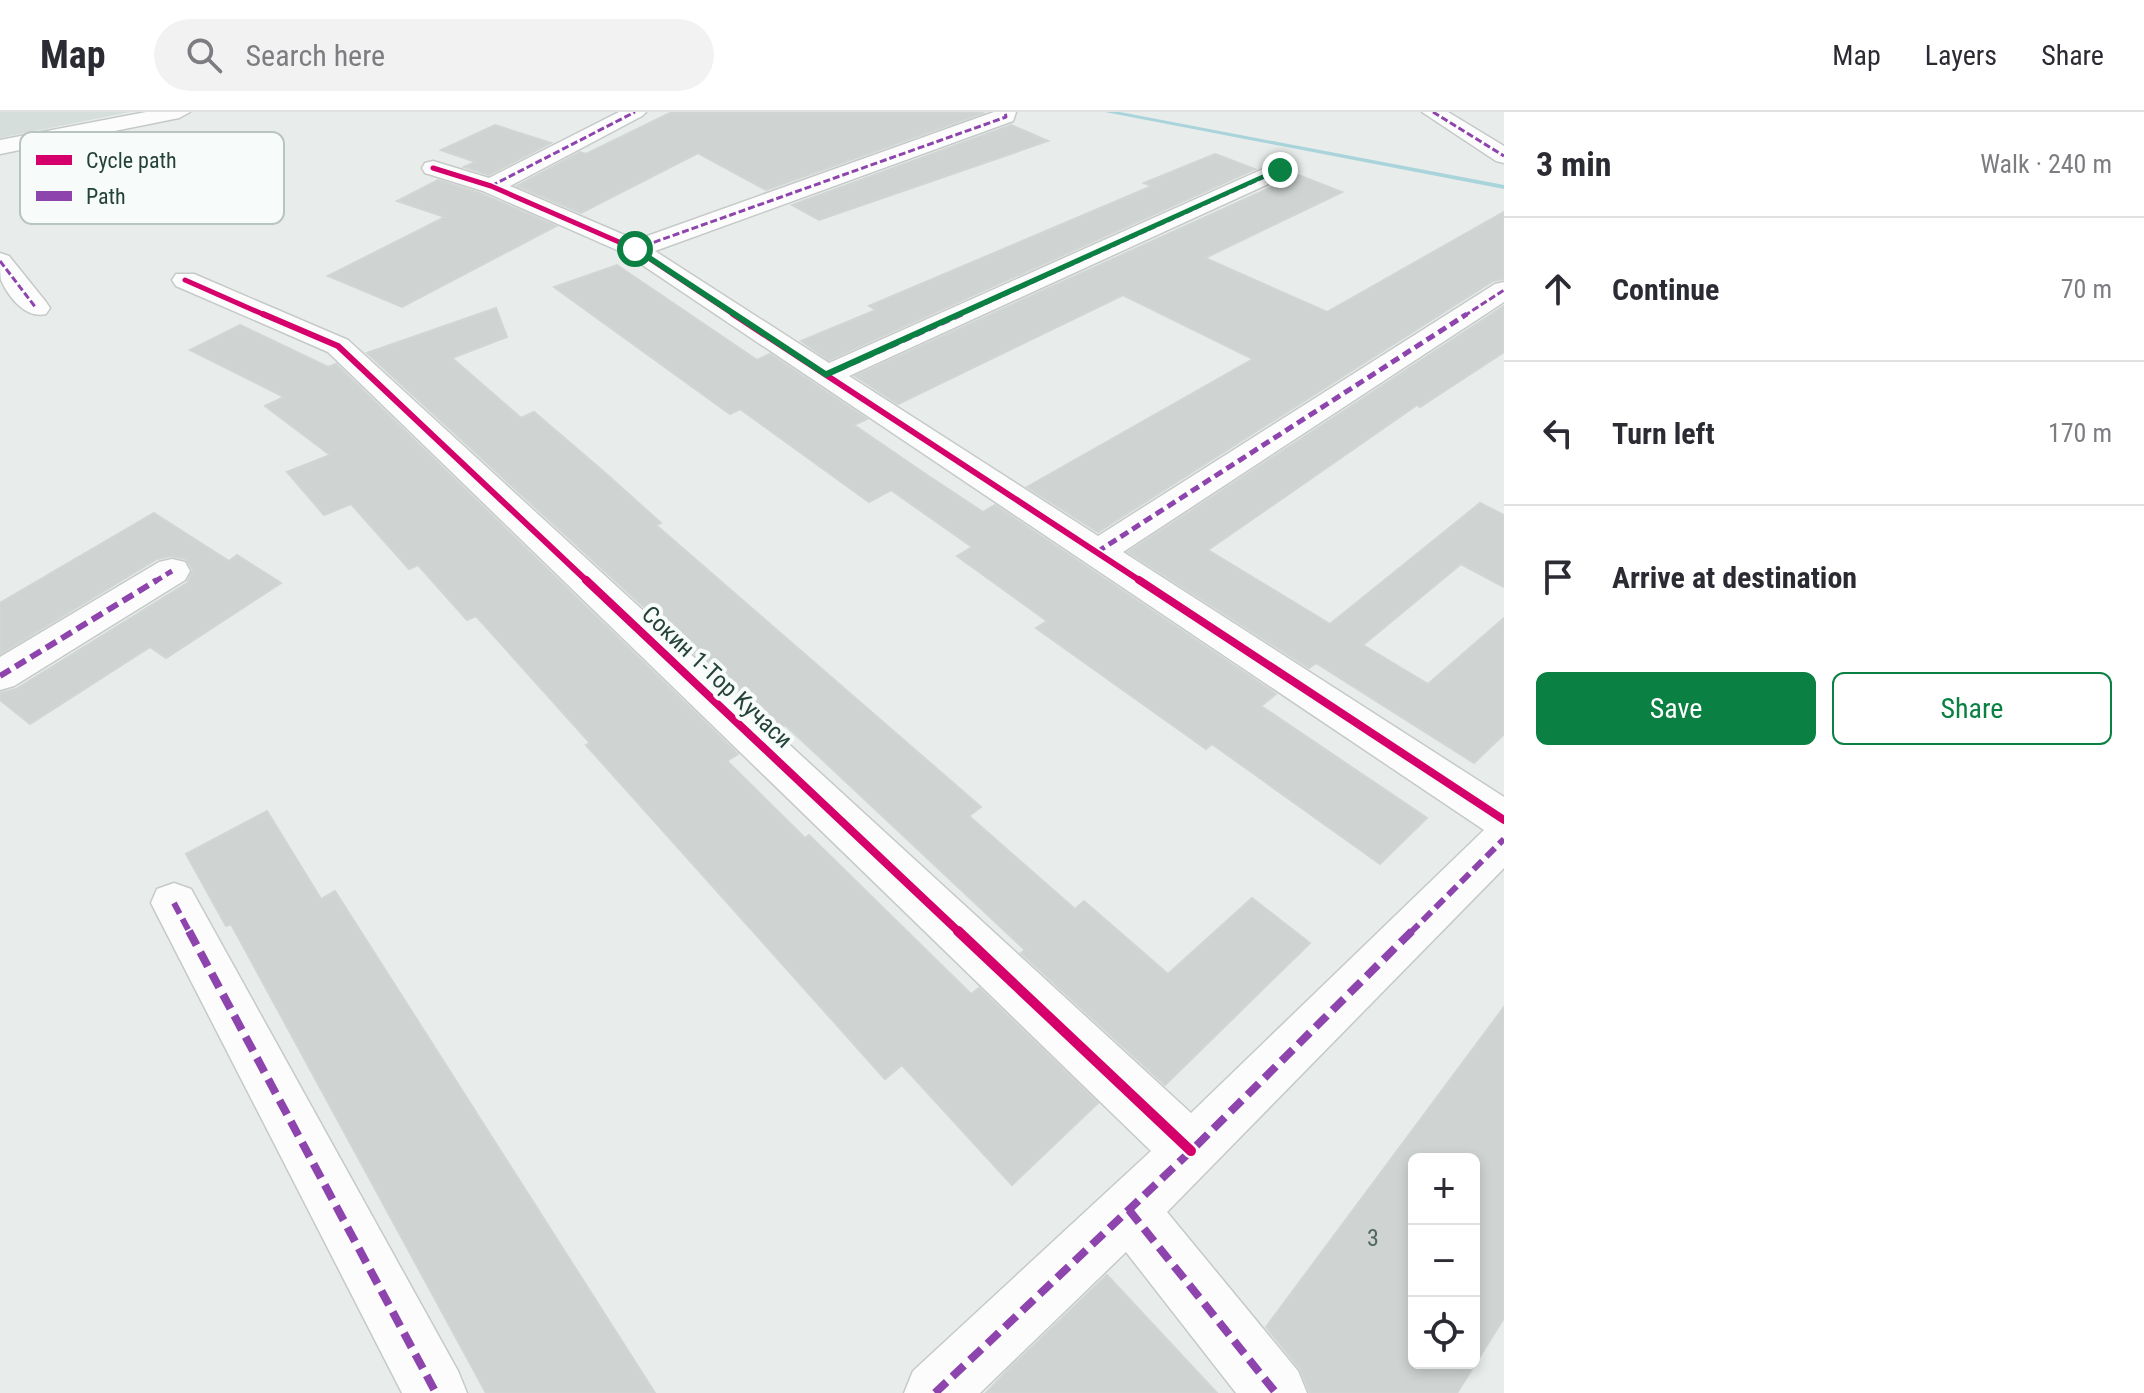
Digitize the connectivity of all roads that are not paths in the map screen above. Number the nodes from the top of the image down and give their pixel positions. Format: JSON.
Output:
{"nodes":[{"id":1,"x":179,"y":112,"type":"edge"},
{"id":2,"x":635,"y":112,"type":"edge"},
{"id":3,"x":1005,"y":112,"type":"edge"},
{"id":4,"x":1433,"y":112,"type":"edge"},
{"id":5,"x":77,"y":132,"type":"edge"},
{"id":6,"x":20,"y":143,"type":"edge"},
{"id":7,"x":0,"y":147,"type":"edge"},
{"id":8,"x":1504,"y":156,"type":"edge"},
{"id":9,"x":433,"y":168,"type":"dead end"},
{"id":10,"x":1280,"y":170,"type":"dead end"},
{"id":11,"x":491,"y":186,"type":"junction"},
{"id":12,"x":635,"y":249,"type":"junction"},
{"id":13,"x":0,"y":261,"type":"edge"},
{"id":14,"x":185,"y":280,"type":"dead end"},
{"id":15,"x":1504,"y":290,"type":"edge"},
{"id":16,"x":36,"y":308,"type":"dead end"},
{"id":17,"x":826,"y":375,"type":"junction"},
{"id":18,"x":1097,"y":552,"type":"junction"},
{"id":19,"x":172,"y":571,"type":"dead end"},
{"id":20,"x":0,"y":676,"type":"edge"},
{"id":21,"x":1504,"y":820,"type":"edge"},
{"id":22,"x":1504,"y":839,"type":"edge"},
{"id":23,"x":174,"y":903,"type":"dead end"},
{"id":24,"x":1191,"y":1151,"type":"junction"},
{"id":25,"x":1129,"y":1210,"type":"junction"},
{"id":26,"x":436,"y":1393,"type":"edge"},
{"id":27,"x":935,"y":1393,"type":"edge"},
{"id":28,"x":1276,"y":1393,"type":"edge"}],
"edges":[{"from":1,"to":5,"type":"street"},
{"from":2,"to":11,"type":"street"},
{"from":3,"to":12,"type":"street"},
{"from":4,"to":8,"type":"street"},
{"from":6,"to":7,"type":"street"},
{"from":9,"to":11,"type":"street"},
{"from":10,"to":17,"type":"street"},
{"from":11,"to":12,"type":"street"},
{"from":12,"to":17,"type":"street"},
{"from":13,"to":16,"type":"street"},
{"from":14,"to":24,"type":"street","name":"Сокин 1-Тор Kучаси"},
{"from":15,"to":18,"type":"street"},
{"from":17,"to":18,"type":"street"},
{"from":18,"to":21,"type":"street"},
{"from":19,"to":20,"type":"street"},
{"from":22,"to":24,"type":"street"},
{"from":23,"to":26,"type":"street"},
{"from":24,"to":25,"type":"street"},
{"from":25,"to":27,"type":"street"},
{"from":25,"to":28,"type":"street"}]}
